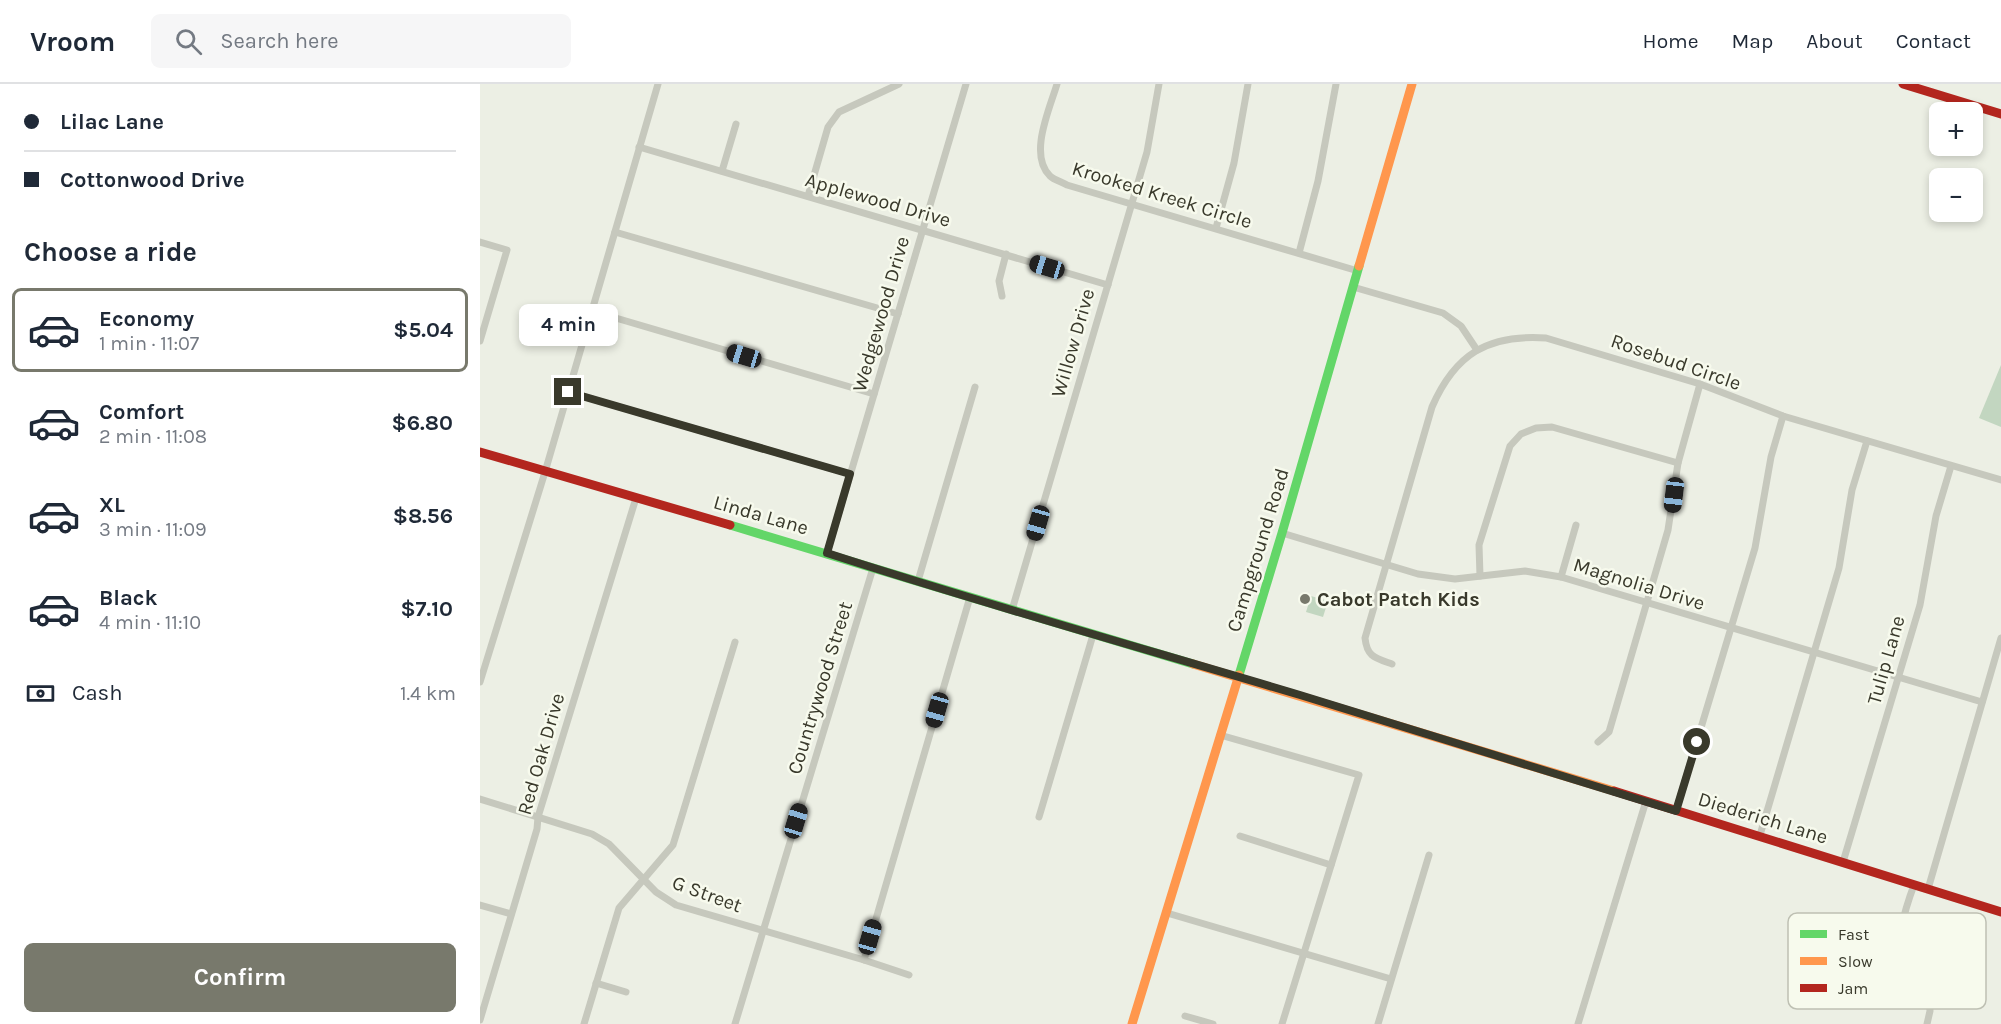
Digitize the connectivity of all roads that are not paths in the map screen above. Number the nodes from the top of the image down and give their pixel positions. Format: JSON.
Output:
{"nodes":[{"id":1,"x":658,"y":84,"type":"edge"},
{"id":2,"x":898,"y":84,"type":"edge"},
{"id":3,"x":966,"y":84,"type":"edge"},
{"id":4,"x":1057,"y":84,"type":"edge"},
{"id":5,"x":1160,"y":84,"type":"edge"},
{"id":6,"x":1248,"y":84,"type":"edge"},
{"id":7,"x":1336,"y":84,"type":"edge"},
{"id":8,"x":1412,"y":84,"type":"edge"},
{"id":9,"x":1903,"y":84,"type":"edge"},
{"id":10,"x":2001,"y":114,"type":"edge"},
{"id":11,"x":736,"y":123,"type":"dead end"},
{"id":12,"x":639,"y":147,"type":"junction"},
{"id":13,"x":722,"y":171,"type":"junction"},
{"id":14,"x":808,"y":196,"type":"junction"},
{"id":15,"x":1132,"y":203,"type":"junction"},
{"id":16,"x":1216,"y":228,"type":"junction"},
{"id":17,"x":922,"y":231,"type":"junction"},
{"id":18,"x":615,"y":232,"type":"junction"},
{"id":19,"x":480,"y":242,"type":"edge"},
{"id":20,"x":1299,"y":253,"type":"junction"},
{"id":21,"x":1006,"y":254,"type":"junction"},
{"id":22,"x":1358,"y":271,"type":"junction"},
{"id":23,"x":1108,"y":285,"type":"junction"},
{"id":24,"x":1353,"y":287,"type":"junction"},
{"id":25,"x":1002,"y":296,"type":"dead end"},
{"id":26,"x":592,"y":311,"type":"junction"},
{"id":27,"x":898,"y":314,"type":"junction"},
{"id":28,"x":480,"y":341,"type":"edge"},
{"id":29,"x":1477,"y":350,"type":"junction"},
{"id":30,"x":1700,"y":384,"type":"junction"},
{"id":31,"x":975,"y":387,"type":"dead end"},
{"id":32,"x":568,"y":392,"type":"junction"},
{"id":33,"x":874,"y":394,"type":"junction"},
{"id":34,"x":1783,"y":416,"type":"junction"},
{"id":35,"x":1867,"y":441,"type":"junction"},
{"id":36,"x":480,"y":452,"type":"edge"},
{"id":37,"x":1678,"y":463,"type":"junction"},
{"id":38,"x":1951,"y":466,"type":"junction"},
{"id":39,"x":545,"y":472,"type":"junction"},
{"id":40,"x":850,"y":474,"type":"junction"},
{"id":41,"x":2001,"y":480,"type":"edge"},
{"id":42,"x":636,"y":498,"type":"junction"},
{"id":43,"x":1576,"y":525,"type":"dead end"},
{"id":44,"x":1282,"y":533,"type":"junction"},
{"id":45,"x":827,"y":553,"type":"junction"},
{"id":46,"x":1387,"y":565,"type":"junction"},
{"id":47,"x":873,"y":568,"type":"junction"},
{"id":48,"x":1480,"y":576,"type":"junction"},
{"id":49,"x":1561,"y":577,"type":"junction"},
{"id":50,"x":918,"y":581,"type":"junction"},
{"id":51,"x":970,"y":597,"type":"junction"},
{"id":52,"x":1646,"y":603,"type":"junction"},
{"id":53,"x":1012,"y":610,"type":"junction"},
{"id":54,"x":1730,"y":629,"type":"junction"},
{"id":55,"x":1093,"y":635,"type":"junction"},
{"id":56,"x":2001,"y":638,"type":"edge"},
{"id":57,"x":735,"y":642,"type":"dead end"},
{"id":58,"x":1815,"y":653,"type":"junction"},
{"id":59,"x":1392,"y":664,"type":"dead end"},
{"id":60,"x":1238,"y":678,"type":"junction"},
{"id":61,"x":1898,"y":678,"type":"junction"},
{"id":62,"x":480,"y":682,"type":"edge"},
{"id":63,"x":1982,"y":702,"type":"junction"},
{"id":64,"x":1221,"y":735,"type":"junction"},
{"id":65,"x":1598,"y":741,"type":"dead end"},
{"id":66,"x":480,"y":800,"type":"edge"},
{"id":67,"x":1646,"y":801,"type":"junction"},
{"id":68,"x":1676,"y":811,"type":"junction"},
{"id":69,"x":538,"y":817,"type":"junction"},
{"id":70,"x":1039,"y":817,"type":"dead end"},
{"id":71,"x":1760,"y":835,"type":"junction"},
{"id":72,"x":1240,"y":836,"type":"dead end"},
{"id":73,"x":1429,"y":855,"type":"dead end"},
{"id":74,"x":1843,"y":862,"type":"junction"},
{"id":75,"x":1331,"y":865,"type":"junction"},
{"id":76,"x":643,"y":879,"type":"junction"},
{"id":77,"x":1914,"y":885,"type":"junction"},
{"id":78,"x":1928,"y":890,"type":"junction"},
{"id":79,"x":480,"y":905,"type":"edge"},
{"id":80,"x":2001,"y":912,"type":"edge"},
{"id":81,"x":1167,"y":913,"type":"junction"},
{"id":82,"x":1904,"y":913,"type":"edge"},
{"id":83,"x":511,"y":914,"type":"junction"},
{"id":84,"x":763,"y":931,"type":"junction"},
{"id":85,"x":1304,"y":953,"type":"junction"},
{"id":86,"x":864,"y":960,"type":"junction"},
{"id":87,"x":909,"y":975,"type":"dead end"},
{"id":88,"x":1391,"y":980,"type":"junction"},
{"id":89,"x":596,"y":983,"type":"junction"},
{"id":90,"x":626,"y":992,"type":"dead end"},
{"id":91,"x":1930,"y":1009,"type":"edge"},
{"id":92,"x":1185,"y":1016,"type":"dead end"},
{"id":93,"x":480,"y":1020,"type":"edge"},
{"id":94,"x":584,"y":1024,"type":"edge"},
{"id":95,"x":735,"y":1024,"type":"edge"},
{"id":96,"x":1132,"y":1024,"type":"edge"},
{"id":97,"x":1213,"y":1024,"type":"edge"},
{"id":98,"x":1282,"y":1024,"type":"edge"},
{"id":99,"x":1378,"y":1024,"type":"edge"},
{"id":100,"x":1578,"y":1024,"type":"edge"},
{"id":101,"x":1927,"y":1024,"type":"edge"}],
"edges":[{"from":1,"to":12,"type":"street"},
{"from":2,"to":14,"type":"street"},
{"from":3,"to":17,"type":"street","name":"Wedgewood Drive"},
{"from":4,"to":15,"type":"street","name":"Krooked Kreek Circle"},
{"from":5,"to":15,"type":"street","name":"Willow Drive"},
{"from":6,"to":16,"type":"street"},
{"from":7,"to":20,"type":"street"},
{"from":8,"to":22,"type":"street","name":"Campground Road"},
{"from":9,"to":10,"type":"street"},
{"from":11,"to":13,"type":"street"},
{"from":12,"to":13,"type":"street","name":"Applewood Drive"},
{"from":12,"to":18,"type":"street"},
{"from":13,"to":14,"type":"street","name":"Applewood Drive"},
{"from":14,"to":17,"type":"street","name":"Applewood Drive"},
{"from":15,"to":16,"type":"street","name":"Krooked Kreek Circle"},
{"from":15,"to":23,"type":"street","name":"Willow Drive"},
{"from":16,"to":20,"type":"street","name":"Krooked Kreek Circle"},
{"from":17,"to":21,"type":"street","name":"Applewood Drive"},
{"from":17,"to":27,"type":"street","name":"Wedgewood Drive"},
{"from":18,"to":26,"type":"street"},
{"from":18,"to":27,"type":"street"},
{"from":19,"to":28,"type":"street"},
{"from":20,"to":22,"type":"street","name":"Krooked Kreek Circle"},
{"from":21,"to":23,"type":"street","name":"Applewood Drive"},
{"from":21,"to":25,"type":"street"},
{"from":22,"to":24,"type":"street","name":"Campground Road"},
{"from":23,"to":53,"type":"street","name":"Willow Drive"},
{"from":24,"to":29,"type":"street"},
{"from":24,"to":44,"type":"street","name":"Campground Road"},
{"from":26,"to":32,"type":"street"},
{"from":26,"to":33,"type":"street"},
{"from":27,"to":33,"type":"street","name":"Wedgewood Drive"},
{"from":29,"to":30,"type":"street","name":"Rosebud Circle"},
{"from":29,"to":46,"type":"street","name":"Rosebud Circle"},
{"from":30,"to":34,"type":"street","name":"Rosebud Circle"},
{"from":30,"to":37,"type":"street"},
{"from":31,"to":50,"type":"street"},
{"from":32,"to":39,"type":"street"},
{"from":32,"to":40,"type":"street"},
{"from":33,"to":40,"type":"street","name":"Wedgewood Drive"},
{"from":34,"to":35,"type":"street","name":"Rosebud Circle"},
{"from":34,"to":54,"type":"street"},
{"from":35,"to":38,"type":"street","name":"Rosebud Circle"},
{"from":35,"to":58,"type":"street"},
{"from":36,"to":39,"type":"street","name":"Linda Lane"},
{"from":37,"to":48,"type":"street"},
{"from":37,"to":52,"type":"street"},
{"from":38,"to":41,"type":"street","name":"Rosebud Circle"},
{"from":38,"to":61,"type":"street","name":"Tulip Lane"},
{"from":39,"to":42,"type":"street","name":"Linda Lane"},
{"from":39,"to":62,"type":"street"},
{"from":40,"to":45,"type":"street","name":"Wedgewood Drive"},
{"from":42,"to":45,"type":"street","name":"Linda Lane"},
{"from":42,"to":69,"type":"street","name":"Red Oak Drive"},
{"from":43,"to":49,"type":"street"},
{"from":44,"to":46,"type":"street","name":"Magnolia Drive"},
{"from":44,"to":60,"type":"street","name":"Campground Road"},
{"from":45,"to":47,"type":"street","name":"Linda Lane"},
{"from":46,"to":48,"type":"street","name":"Magnolia Drive"},
{"from":46,"to":59,"type":"street","name":"Rosebud Circle"},
{"from":47,"to":50,"type":"street","name":"Linda Lane"},
{"from":47,"to":84,"type":"street","name":"Countrywood Street"},
{"from":48,"to":49,"type":"street","name":"Magnolia Drive"},
{"from":49,"to":52,"type":"street","name":"Magnolia Drive"},
{"from":50,"to":51,"type":"street","name":"Linda Lane"},
{"from":51,"to":53,"type":"street","name":"Linda Lane"},
{"from":51,"to":86,"type":"street"},
{"from":52,"to":54,"type":"street","name":"Magnolia Drive"},
{"from":52,"to":65,"type":"street"},
{"from":53,"to":55,"type":"street","name":"Linda Lane"},
{"from":54,"to":58,"type":"street","name":"Magnolia Drive"},
{"from":54,"to":68,"type":"street"},
{"from":55,"to":60,"type":"street","name":"Linda Lane"},
{"from":55,"to":70,"type":"street"},
{"from":56,"to":63,"type":"street"},
{"from":57,"to":76,"type":"street"},
{"from":58,"to":61,"type":"street","name":"Magnolia Drive"},
{"from":58,"to":71,"type":"street"},
{"from":60,"to":64,"type":"street","name":"Campground Road"},
{"from":60,"to":67,"type":"street","name":"Diederich Lane"},
{"from":61,"to":63,"type":"street","name":"Magnolia Drive"},
{"from":61,"to":74,"type":"street","name":"Tulip Lane"},
{"from":63,"to":78,"type":"street"},
{"from":64,"to":75,"type":"street"},
{"from":64,"to":81,"type":"street","name":"Campground Road"},
{"from":66,"to":69,"type":"street","name":"G Street"},
{"from":67,"to":68,"type":"street","name":"Diederich Lane"},
{"from":67,"to":100,"type":"street"},
{"from":68,"to":71,"type":"street","name":"Diederich Lane"},
{"from":69,"to":76,"type":"street","name":"G Street"},
{"from":69,"to":83,"type":"street","name":"Red Oak Drive"},
{"from":71,"to":74,"type":"street","name":"Diederich Lane"},
{"from":72,"to":75,"type":"street"},
{"from":73,"to":88,"type":"street"},
{"from":74,"to":77,"type":"street","name":"Diederich Lane"},
{"from":75,"to":85,"type":"street"},
{"from":76,"to":84,"type":"street","name":"G Street"},
{"from":76,"to":89,"type":"street"},
{"from":77,"to":78,"type":"street","name":"Diederich Lane"},
{"from":77,"to":82,"type":"street"},
{"from":78,"to":80,"type":"street","name":"Diederich Lane"},
{"from":79,"to":83,"type":"street"},
{"from":81,"to":85,"type":"street"},
{"from":81,"to":96,"type":"street","name":"Campground Road"},
{"from":83,"to":93,"type":"street","name":"Red Oak Drive"},
{"from":84,"to":86,"type":"street","name":"G Street"},
{"from":84,"to":95,"type":"street","name":"Countrywood Street"},
{"from":85,"to":88,"type":"street"},
{"from":85,"to":98,"type":"street"},
{"from":86,"to":87,"type":"street","name":"G Street"},
{"from":88,"to":99,"type":"street"},
{"from":89,"to":90,"type":"street"},
{"from":89,"to":94,"type":"street"},
{"from":91,"to":101,"type":"street"},
{"from":92,"to":97,"type":"street"}]}
